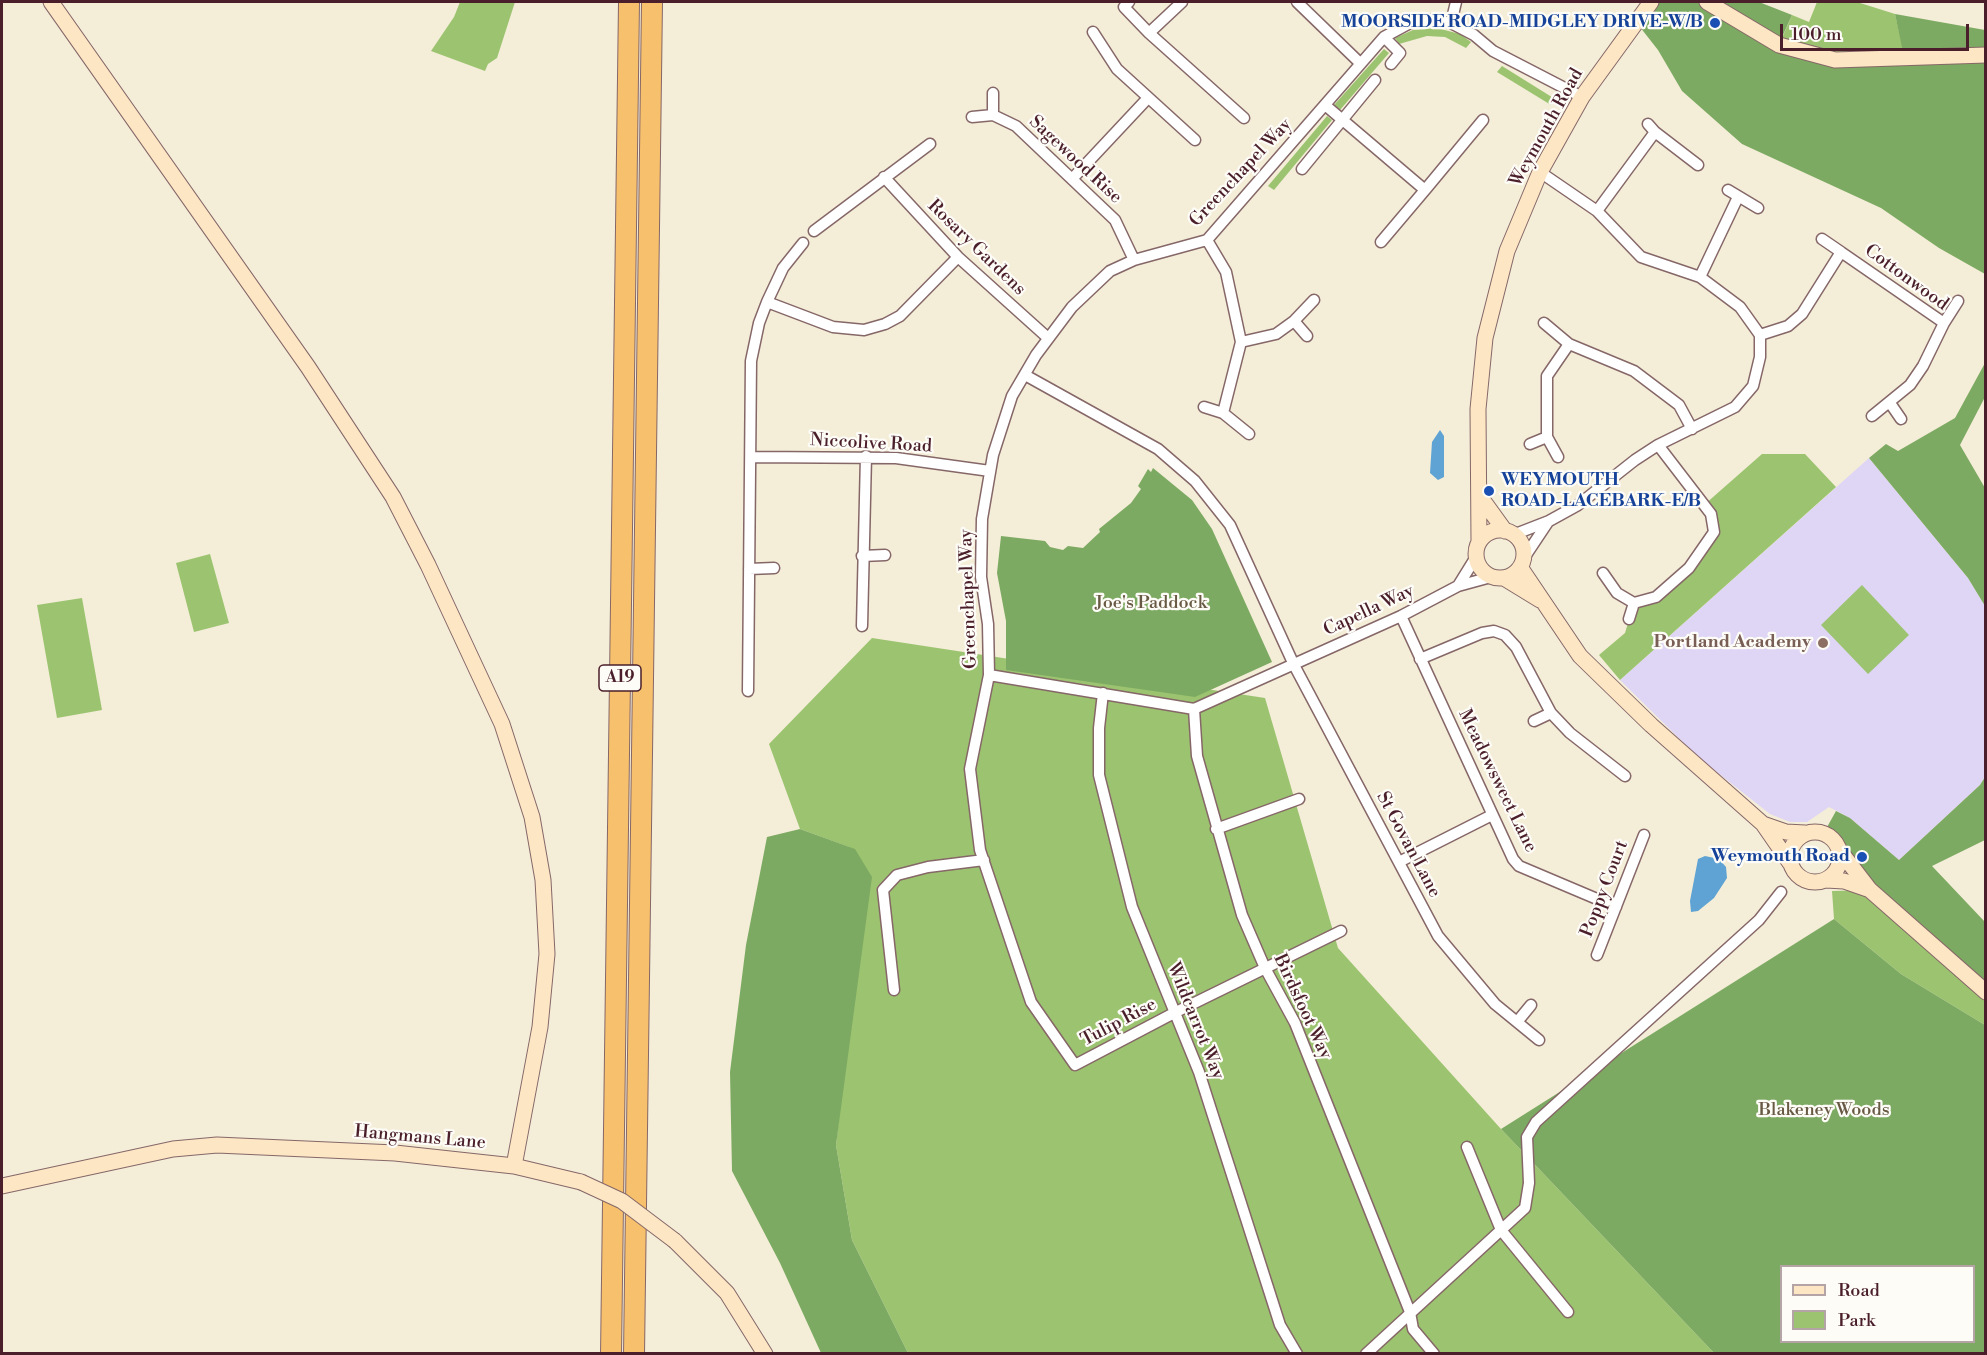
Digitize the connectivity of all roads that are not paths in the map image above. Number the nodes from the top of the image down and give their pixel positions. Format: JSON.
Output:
{"nodes":[{"id":1,"x":51,"y":2,"type":"edge"},
{"id":2,"x":629,"y":2,"type":"edge"},
{"id":3,"x":652,"y":2,"type":"edge"},
{"id":4,"x":1129,"y":2,"type":"edge"},
{"id":5,"x":1182,"y":2,"type":"edge"},
{"id":6,"x":1297,"y":2,"type":"edge"},
{"id":7,"x":1456,"y":2,"type":"edge"},
{"id":8,"x":1640,"y":2,"type":"edge"},
{"id":9,"x":1651,"y":2,"type":"edge"},
{"id":10,"x":1708,"y":2,"type":"edge"},
{"id":11,"x":1636,"y":22,"type":"junction"},
{"id":12,"x":1451,"y":23,"type":"junction"},
{"id":13,"x":1093,"y":32,"type":"dead end"},
{"id":14,"x":1149,"y":33,"type":"junction"},
{"id":15,"x":1384,"y":37,"type":"junction"},
{"id":16,"x":1986,"y":55,"type":"edge"},
{"id":17,"x":1360,"y":63,"type":"junction"},
{"id":18,"x":1391,"y":64,"type":"dead end"},
{"id":19,"x":1375,"y":80,"type":"dead end"},
{"id":20,"x":993,"y":93,"type":"dead end"},
{"id":21,"x":1582,"y":97,"type":"junction"},
{"id":22,"x":1148,"y":99,"type":"junction"},
{"id":23,"x":1325,"y":105,"type":"junction"},
{"id":24,"x":993,"y":115,"type":"junction"},
{"id":25,"x":972,"y":117,"type":"dead end"},
{"id":26,"x":1244,"y":118,"type":"dead end"},
{"id":27,"x":1342,"y":119,"type":"junction"},
{"id":28,"x":1483,"y":120,"type":"dead end"},
{"id":29,"x":1195,"y":140,"type":"dead end"},
{"id":30,"x":930,"y":144,"type":"dead end"},
{"id":31,"x":1698,"y":165,"type":"dead end"},
{"id":32,"x":1302,"y":169,"type":"dead end"},
{"id":33,"x":1540,"y":172,"type":"junction"},
{"id":34,"x":884,"y":177,"type":"junction"},
{"id":35,"x":1072,"y":178,"type":"junction"},
{"id":36,"x":1425,"y":190,"type":"junction"},
{"id":37,"x":1728,"y":190,"type":"dead end"},
{"id":38,"x":1738,"y":197,"type":"junction"},
{"id":39,"x":1758,"y":208,"type":"dead end"},
{"id":40,"x":1597,"y":211,"type":"junction"},
{"id":41,"x":814,"y":231,"type":"dead end"},
{"id":42,"x":1822,"y":239,"type":"dead end"},
{"id":43,"x":1207,"y":240,"type":"junction"},
{"id":44,"x":1381,"y":242,"type":"dead end"},
{"id":45,"x":803,"y":243,"type":"dead end"},
{"id":46,"x":1841,"y":252,"type":"junction"},
{"id":47,"x":958,"y":257,"type":"junction"},
{"id":48,"x":1134,"y":260,"type":"junction"},
{"id":49,"x":1700,"y":276,"type":"junction"},
{"id":50,"x":1314,"y":300,"type":"dead end"},
{"id":51,"x":1958,"y":301,"type":"dead end"},
{"id":52,"x":767,"y":302,"type":"junction"},
{"id":53,"x":1294,"y":321,"type":"junction"},
{"id":54,"x":1544,"y":322,"type":"dead end"},
{"id":55,"x":1944,"y":323,"type":"junction"},
{"id":56,"x":1760,"y":335,"type":"junction"},
{"id":57,"x":1307,"y":336,"type":"dead end"},
{"id":58,"x":1048,"y":338,"type":"junction"},
{"id":59,"x":1241,"y":342,"type":"junction"},
{"id":60,"x":1569,"y":344,"type":"junction"},
{"id":61,"x":1024,"y":375,"type":"junction"},
{"id":62,"x":1890,"y":403,"type":"junction"},
{"id":63,"x":1204,"y":407,"type":"dead end"},
{"id":64,"x":1223,"y":413,"type":"junction"},
{"id":65,"x":1872,"y":416,"type":"dead end"},
{"id":66,"x":1901,"y":419,"type":"dead end"},
{"id":67,"x":1692,"y":429,"type":"junction"},
{"id":68,"x":1249,"y":434,"type":"dead end"},
{"id":69,"x":1547,"y":437,"type":"junction"},
{"id":70,"x":1530,"y":444,"type":"dead end"},
{"id":71,"x":1658,"y":445,"type":"junction"},
{"id":72,"x":866,"y":456,"type":"junction"},
{"id":73,"x":751,"y":457,"type":"junction"},
{"id":74,"x":1558,"y":457,"type":"dead end"},
{"id":75,"x":990,"y":471,"type":"junction"},
{"id":76,"x":1479,"y":495,"type":"junction"},
{"id":77,"x":1548,"y":521,"type":"junction"},
{"id":78,"x":1509,"y":533,"type":"junction"},
{"id":79,"x":1477,"y":550,"type":"junction"},
{"id":80,"x":885,"y":555,"type":"dead end"},
{"id":81,"x":862,"y":556,"type":"junction"},
{"id":82,"x":1522,"y":563,"type":"junction"},
{"id":83,"x":774,"y":568,"type":"dead end"},
{"id":84,"x":749,"y":569,"type":"junction"},
{"id":85,"x":1603,"y":573,"type":"dead end"},
{"id":86,"x":1498,"y":578,"type":"junction"},
{"id":87,"x":1458,"y":586,"type":"junction"},
{"id":88,"x":1543,"y":602,"type":"junction"},
{"id":89,"x":1634,"y":603,"type":"junction"},
{"id":90,"x":1401,"y":616,"type":"junction"},
{"id":91,"x":1629,"y":619,"type":"dead end"},
{"id":92,"x":862,"y":626,"type":"dead end"},
{"id":93,"x":1420,"y":659,"type":"junction"},
{"id":94,"x":1294,"y":664,"type":"junction"},
{"id":95,"x":989,"y":675,"type":"junction"},
{"id":96,"x":748,"y":691,"type":"dead end"},
{"id":97,"x":1103,"y":693,"type":"junction"},
{"id":98,"x":1194,"y":709,"type":"junction"},
{"id":99,"x":1551,"y":713,"type":"junction"},
{"id":100,"x":1534,"y":721,"type":"dead end"},
{"id":101,"x":1625,"y":776,"type":"dead end"},
{"id":102,"x":1299,"y":799,"type":"dead end"},
{"id":103,"x":1492,"y":815,"type":"junction"},
{"id":104,"x":1763,"y":824,"type":"junction"},
{"id":105,"x":1216,"y":829,"type":"junction"},
{"id":106,"x":1805,"y":834,"type":"junction"},
{"id":107,"x":1644,"y":835,"type":"dead end"},
{"id":108,"x":1840,"y":851,"type":"junction"},
{"id":109,"x":984,"y":860,"type":"junction"},
{"id":110,"x":1399,"y":862,"type":"junction"},
{"id":111,"x":1790,"y":863,"type":"junction"},
{"id":112,"x":1826,"y":880,"type":"junction"},
{"id":113,"x":1870,"y":890,"type":"junction"},
{"id":114,"x":1781,"y":892,"type":"dead end"},
{"id":115,"x":1616,"y":907,"type":"junction"},
{"id":116,"x":1341,"y":931,"type":"dead end"},
{"id":117,"x":1597,"y":955,"type":"dead end"},
{"id":118,"x":1265,"y":968,"type":"junction"},
{"id":119,"x":894,"y":990,"type":"dead end"},
{"id":120,"x":1986,"y":992,"type":"edge"},
{"id":121,"x":1530,"y":1005,"type":"dead end"},
{"id":122,"x":1174,"y":1013,"type":"junction"},
{"id":123,"x":1517,"y":1022,"type":"junction"},
{"id":124,"x":1539,"y":1040,"type":"dead end"},
{"id":125,"x":1075,"y":1065,"type":"joint"},
{"id":126,"x":1467,"y":1147,"type":"dead end"},
{"id":127,"x":514,"y":1166,"type":"junction"},
{"id":128,"x":2,"y":1186,"type":"edge"},
{"id":129,"x":1501,"y":1230,"type":"junction"},
{"id":130,"x":1410,"y":1312,"type":"junction"},
{"id":131,"x":1568,"y":1312,"type":"dead end"},
{"id":132,"x":611,"y":1353,"type":"edge"},
{"id":133,"x":634,"y":1353,"type":"edge"},
{"id":134,"x":765,"y":1353,"type":"edge"},
{"id":135,"x":1297,"y":1353,"type":"edge"},
{"id":136,"x":1366,"y":1353,"type":"edge"},
{"id":137,"x":1434,"y":1353,"type":"edge"}],
"edges":[{"from":1,"to":127,"type":"street"},
{"from":2,"to":132,"type":"highway","number":"A19"},
{"from":3,"to":133,"type":"highway","number":"A19"},
{"from":4,"to":14,"type":"street"},
{"from":5,"to":14,"type":"street"},
{"from":6,"to":17,"type":"street"},
{"from":7,"to":12,"type":"street"},
{"from":8,"to":11,"type":"street","name":"Weymouth Road"},
{"from":9,"to":11,"type":"street"},
{"from":10,"to":16,"type":"street"},
{"from":11,"to":21,"type":"street","name":"Weymouth Road"},
{"from":12,"to":15,"type":"street","name":"Greenchapel Way"},
{"from":12,"to":21,"type":"street","name":"Greenchapel Way"},
{"from":13,"to":22,"type":"street"},
{"from":14,"to":26,"type":"street"},
{"from":15,"to":17,"type":"street","name":"Greenchapel Way"},
{"from":15,"to":18,"type":"street"},
{"from":17,"to":23,"type":"street","name":"Greenchapel Way"},
{"from":19,"to":27,"type":"street"},
{"from":20,"to":24,"type":"street"},
{"from":21,"to":33,"type":"street","name":"Weymouth Road"},
{"from":22,"to":29,"type":"street"},
{"from":22,"to":35,"type":"street"},
{"from":23,"to":27,"type":"street"},
{"from":23,"to":43,"type":"street","name":"Greenchapel Way"},
{"from":24,"to":25,"type":"street"},
{"from":24,"to":35,"type":"street","name":"Sagewood Rise"},
{"from":27,"to":32,"type":"street"},
{"from":27,"to":36,"type":"street"},
{"from":28,"to":36,"type":"street"},
{"from":30,"to":34,"type":"street"},
{"from":31,"to":40,"type":"street"},
{"from":33,"to":40,"type":"street"},
{"from":33,"to":76,"type":"street","name":"Weymouth Road"},
{"from":34,"to":41,"type":"street"},
{"from":34,"to":47,"type":"street","name":"Rosary Gardens"},
{"from":35,"to":48,"type":"street","name":"Sagewood Rise"},
{"from":36,"to":44,"type":"street"},
{"from":37,"to":38,"type":"street"},
{"from":38,"to":39,"type":"street"},
{"from":38,"to":49,"type":"street"},
{"from":40,"to":49,"type":"street"},
{"from":42,"to":46,"type":"street"},
{"from":43,"to":48,"type":"street","name":"Greenchapel Way"},
{"from":43,"to":59,"type":"street"},
{"from":45,"to":52,"type":"street"},
{"from":46,"to":55,"type":"street","name":"Cottonwood"},
{"from":46,"to":56,"type":"street","name":"Cottonwood"},
{"from":47,"to":52,"type":"street"},
{"from":47,"to":58,"type":"street","name":"Rosary Gardens"},
{"from":48,"to":58,"type":"street","name":"Greenchapel Way"},
{"from":49,"to":56,"type":"street"},
{"from":50,"to":53,"type":"street"},
{"from":51,"to":55,"type":"street"},
{"from":52,"to":73,"type":"street"},
{"from":53,"to":57,"type":"street"},
{"from":53,"to":59,"type":"street"},
{"from":54,"to":60,"type":"street"},
{"from":55,"to":62,"type":"street","name":"Cottonwood"},
{"from":56,"to":67,"type":"street"},
{"from":58,"to":61,"type":"street","name":"Greenchapel Way"},
{"from":59,"to":64,"type":"street"},
{"from":60,"to":67,"type":"street"},
{"from":60,"to":69,"type":"street"},
{"from":61,"to":75,"type":"street","name":"Greenchapel Way"},
{"from":61,"to":94,"type":"street","name":"St Govan Lane"},
{"from":62,"to":65,"type":"street","name":"Cottonwood"},
{"from":62,"to":66,"type":"street"},
{"from":63,"to":64,"type":"street"},
{"from":64,"to":68,"type":"street"},
{"from":67,"to":71,"type":"street"},
{"from":69,"to":70,"type":"street"},
{"from":69,"to":74,"type":"street"},
{"from":71,"to":77,"type":"street"},
{"from":71,"to":89,"type":"street"},
{"from":72,"to":73,"type":"street","name":"Niccolive Road"},
{"from":72,"to":75,"type":"street","name":"Niccolive Road"},
{"from":72,"to":81,"type":"street"},
{"from":73,"to":84,"type":"street"},
{"from":75,"to":95,"type":"street","name":"Greenchapel Way"},
{"from":76,"to":78,"type":"street"},
{"from":76,"to":79,"type":"street","name":"Weymouth Road"},
{"from":77,"to":78,"type":"street"},
{"from":77,"to":82,"type":"street"},
{"from":78,"to":79,"type":"street"},
{"from":78,"to":82,"type":"street"},
{"from":79,"to":86,"type":"street"},
{"from":79,"to":87,"type":"street"},
{"from":80,"to":81,"type":"street"},
{"from":81,"to":92,"type":"street"},
{"from":82,"to":86,"type":"street"},
{"from":82,"to":88,"type":"street"},
{"from":83,"to":84,"type":"street"},
{"from":84,"to":96,"type":"street"},
{"from":85,"to":89,"type":"street"},
{"from":86,"to":87,"type":"street","name":"Capella Way"},
{"from":86,"to":88,"type":"street"},
{"from":87,"to":90,"type":"street","name":"Capella Way"},
{"from":88,"to":104,"type":"street"},
{"from":89,"to":91,"type":"street"},
{"from":90,"to":93,"type":"street","name":"Meadowsweet Lane"},
{"from":90,"to":94,"type":"street","name":"Capella Way"},
{"from":93,"to":99,"type":"street"},
{"from":93,"to":103,"type":"street","name":"Meadowsweet Lane"},
{"from":94,"to":98,"type":"street","name":"Capella Way"},
{"from":94,"to":110,"type":"street","name":"St Govan Lane"},
{"from":95,"to":97,"type":"street"},
{"from":95,"to":109,"type":"street","name":"Greenchapel Way"},
{"from":97,"to":98,"type":"street"},
{"from":97,"to":122,"type":"street","name":"Wildcarrot Way"},
{"from":98,"to":105,"type":"street","name":"Birdsfoot Way"},
{"from":99,"to":100,"type":"street"},
{"from":99,"to":101,"type":"street"},
{"from":102,"to":105,"type":"street"},
{"from":103,"to":110,"type":"street"},
{"from":103,"to":115,"type":"street","name":"Meadowsweet Lane"},
{"from":104,"to":106,"type":"street"},
{"from":104,"to":111,"type":"street"},
{"from":105,"to":118,"type":"street","name":"Birdsfoot Way"},
{"from":106,"to":108,"type":"street"},
{"from":106,"to":111,"type":"street"},
{"from":107,"to":115,"type":"street","name":"Poppy Court"},
{"from":108,"to":112,"type":"street"},
{"from":108,"to":113,"type":"street"},
{"from":109,"to":119,"type":"street"},
{"from":109,"to":125,"type":"street","name":"Greenchapel Way"},
{"from":110,"to":123,"type":"street","name":"St Govan Lane"},
{"from":111,"to":112,"type":"street"},
{"from":112,"to":113,"type":"street"},
{"from":113,"to":120,"type":"street"},
{"from":114,"to":129,"type":"street"},
{"from":115,"to":117,"type":"street","name":"Poppy Court"},
{"from":116,"to":118,"type":"street","name":"Tulip Rise"},
{"from":118,"to":122,"type":"street","name":"Tulip Rise"},
{"from":118,"to":130,"type":"street","name":"Birdsfoot Way"},
{"from":121,"to":123,"type":"street"},
{"from":122,"to":125,"type":"street","name":"Tulip Rise"},
{"from":122,"to":135,"type":"street","name":"Wildcarrot Way"},
{"from":123,"to":124,"type":"street","name":"St Govan Lane"},
{"from":126,"to":129,"type":"street"},
{"from":127,"to":128,"type":"street","name":"Hangmans Lane"},
{"from":127,"to":134,"type":"street","name":"Hangmans Lane","bridge":true},
{"from":129,"to":130,"type":"street"},
{"from":129,"to":131,"type":"street"},
{"from":130,"to":136,"type":"street"},
{"from":130,"to":137,"type":"street","name":"Birdsfoot Way"}]}
